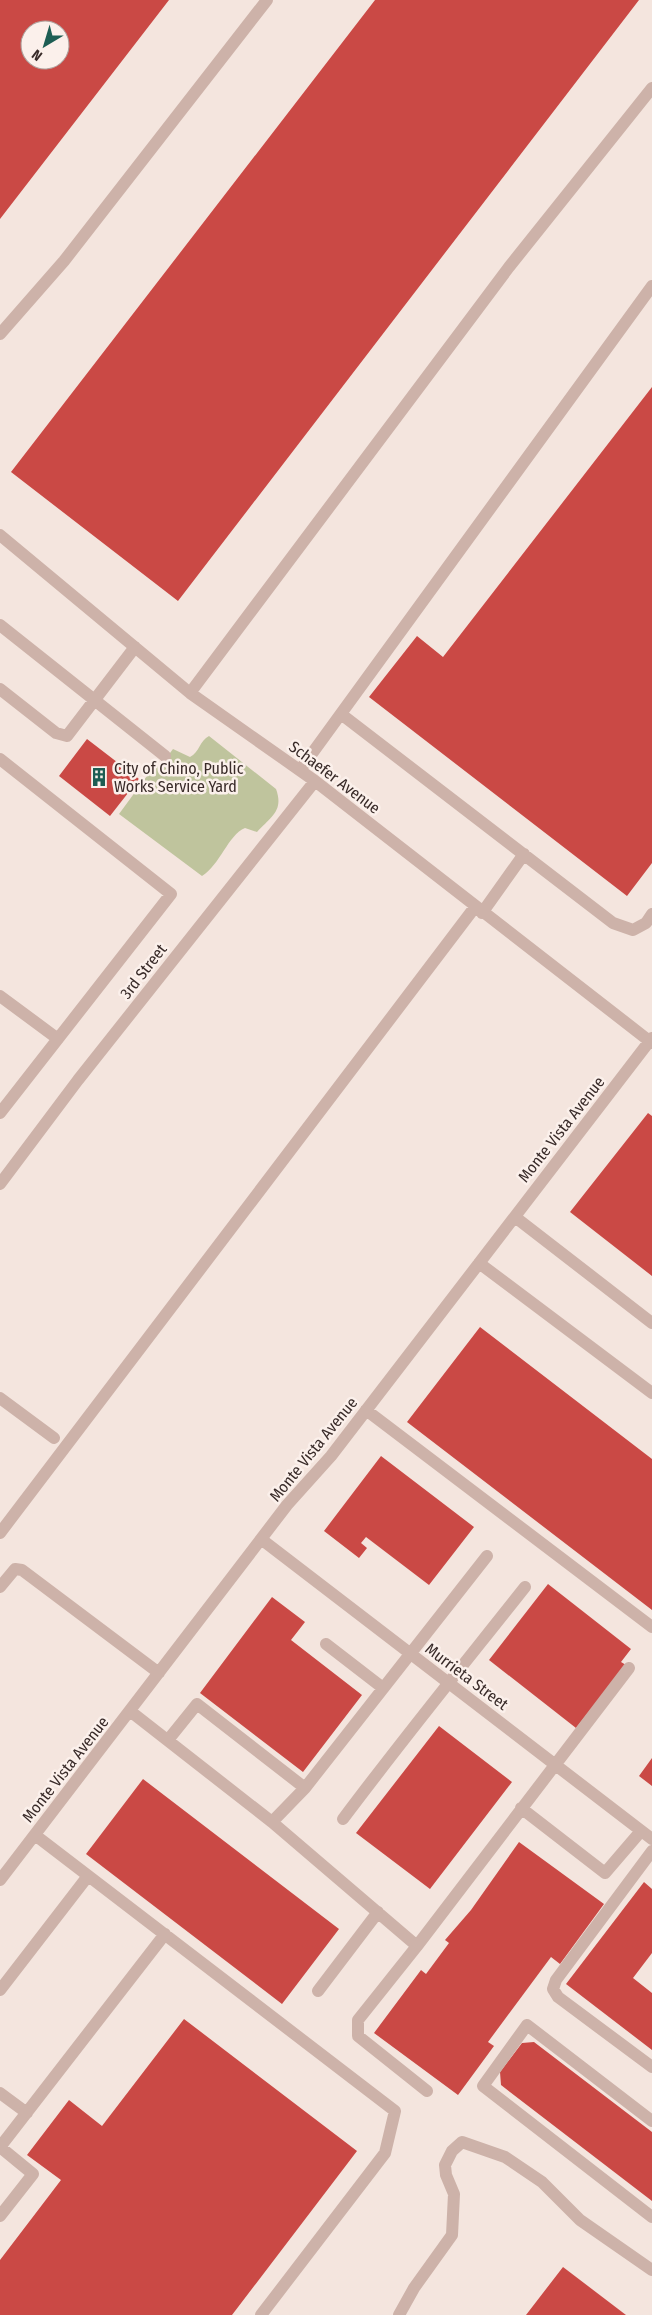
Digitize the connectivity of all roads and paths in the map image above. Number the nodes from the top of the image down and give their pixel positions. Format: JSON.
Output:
{"nodes":[{"id":1,"x":267,"y":0,"type":"edge"},
{"id":2,"x":652,"y":88,"type":"edge"},
{"id":3,"x":652,"y":286,"type":"edge"},
{"id":4,"x":0,"y":334,"type":"edge"},
{"id":5,"x":0,"y":535,"type":"edge"},
{"id":6,"x":0,"y":625,"type":"edge"},
{"id":7,"x":135,"y":647,"type":"junction"},
{"id":8,"x":0,"y":689,"type":"edge"},
{"id":9,"x":190,"y":693,"type":"junction"},
{"id":10,"x":95,"y":701,"type":"junction"},
{"id":11,"x":341,"y":714,"type":"junction"},
{"id":12,"x":165,"y":756,"type":"dead end"},
{"id":13,"x":0,"y":759,"type":"edge"},
{"id":14,"x":300,"y":770,"type":"junction"},
{"id":15,"x":315,"y":780,"type":"junction"},
{"id":16,"x":524,"y":854,"type":"junction"},
{"id":17,"x":479,"y":910,"type":"junction"},
{"id":18,"x":652,"y":914,"type":"edge"},
{"id":19,"x":0,"y":996,"type":"edge"},
{"id":20,"x":58,"y":1039,"type":"junction"},
{"id":21,"x":651,"y":1041,"type":"edge"},
{"id":22,"x":0,"y":1113,"type":"edge"},
{"id":23,"x":0,"y":1184,"type":"edge"},
{"id":24,"x":515,"y":1217,"type":"junction"},
{"id":25,"x":479,"y":1263,"type":"junction"},
{"id":26,"x":652,"y":1323,"type":"edge"},
{"id":27,"x":652,"y":1393,"type":"edge"},
{"id":28,"x":0,"y":1398,"type":"edge"},
{"id":29,"x":366,"y":1410,"type":"junction"},
{"id":30,"x":54,"y":1438,"type":"dead end"},
{"id":31,"x":0,"y":1533,"type":"edge"},
{"id":32,"x":261,"y":1539,"type":"junction"},
{"id":33,"x":486,"y":1556,"type":"dead end"},
{"id":34,"x":0,"y":1587,"type":"edge"},
{"id":35,"x":525,"y":1587,"type":"dead end"},
{"id":36,"x":652,"y":1627,"type":"edge"},
{"id":37,"x":326,"y":1644,"type":"dead end"},
{"id":38,"x":410,"y":1653,"type":"junction"},
{"id":39,"x":629,"y":1668,"type":"dead end"},
{"id":40,"x":159,"y":1673,"type":"junction"},
{"id":41,"x":450,"y":1684,"type":"junction"},
{"id":42,"x":383,"y":1688,"type":"junction"},
{"id":43,"x":130,"y":1710,"type":"junction"},
{"id":44,"x":168,"y":1740,"type":"junction"},
{"id":45,"x":555,"y":1764,"type":"junction"},
{"id":46,"x":305,"y":1788,"type":"junction"},
{"id":47,"x":521,"y":1808,"type":"junction"},
{"id":48,"x":343,"y":1819,"type":"dead end"},
{"id":49,"x":272,"y":1822,"type":"junction"},
{"id":50,"x":641,"y":1830,"type":"junction"},
{"id":51,"x":35,"y":1835,"type":"junction"},
{"id":52,"x":652,"y":1839,"type":"edge"},
{"id":53,"x":652,"y":1851,"type":"edge"},
{"id":54,"x":88,"y":1876,"type":"junction"},
{"id":55,"x":0,"y":1880,"type":"edge"},
{"id":56,"x":378,"y":1912,"type":"junction"},
{"id":57,"x":165,"y":1934,"type":"junction"},
{"id":58,"x":417,"y":1946,"type":"junction"},
{"id":59,"x":0,"y":1990,"type":"edge"},
{"id":60,"x":318,"y":1991,"type":"dead end"},
{"id":61,"x":652,"y":2067,"type":"edge"},
{"id":62,"x":427,"y":2091,"type":"dead end"},
{"id":63,"x":0,"y":2093,"type":"edge"},
{"id":64,"x":27,"y":2113,"type":"junction"},
{"id":65,"x":652,"y":2121,"type":"edge"},
{"id":66,"x":0,"y":2147,"type":"edge"},
{"id":67,"x":0,"y":2216,"type":"edge"},
{"id":68,"x":652,"y":2217,"type":"edge"},
{"id":69,"x":652,"y":2270,"type":"edge"},
{"id":70,"x":261,"y":2315,"type":"edge"},
{"id":71,"x":399,"y":2315,"type":"edge"}],
"edges":[{"from":1,"to":4,"type":"street"},
{"from":2,"to":9,"type":"street"},
{"from":3,"to":11,"type":"street"},
{"from":5,"to":7,"type":"street","name":"Schaefer Avenue"},
{"from":6,"to":10,"type":"street"},
{"from":7,"to":9,"type":"street","name":"Schaefer Avenue"},
{"from":7,"to":10,"type":"street"},
{"from":8,"to":10,"type":"street"},
{"from":9,"to":14,"type":"street","name":"Schaefer Avenue"},
{"from":10,"to":12,"type":"street"},
{"from":11,"to":14,"type":"street"},
{"from":11,"to":16,"type":"street"},
{"from":13,"to":20,"type":"street"},
{"from":14,"to":15,"type":"street","name":"Schaefer Avenue"},
{"from":15,"to":17,"type":"street","name":"Schaefer Avenue"},
{"from":15,"to":23,"type":"street","name":"3rd Street"},
{"from":16,"to":17,"type":"street"},
{"from":16,"to":18,"type":"street"},
{"from":17,"to":21,"type":"street","name":"Schaefer Avenue"},
{"from":17,"to":31,"type":"street"},
{"from":19,"to":20,"type":"street"},
{"from":20,"to":22,"type":"street"},
{"from":21,"to":24,"type":"street","name":"Monte Vista Avenue"},
{"from":24,"to":25,"type":"street","name":"Monte Vista Avenue"},
{"from":24,"to":26,"type":"street"},
{"from":25,"to":27,"type":"street"},
{"from":25,"to":29,"type":"street","name":"Monte Vista Avenue"},
{"from":28,"to":30,"type":"street"},
{"from":29,"to":32,"type":"street","name":"Monte Vista Avenue"},
{"from":29,"to":36,"type":"street"},
{"from":32,"to":38,"type":"street","name":"Murrieta Street"},
{"from":32,"to":40,"type":"street","name":"Monte Vista Avenue"},
{"from":33,"to":38,"type":"street"},
{"from":34,"to":40,"type":"street"},
{"from":35,"to":41,"type":"street"},
{"from":37,"to":42,"type":"street"},
{"from":38,"to":41,"type":"street","name":"Murrieta Street"},
{"from":38,"to":42,"type":"street"},
{"from":39,"to":45,"type":"street"},
{"from":40,"to":43,"type":"street","name":"Monte Vista Avenue"},
{"from":41,"to":45,"type":"street","name":"Murrieta Street"},
{"from":41,"to":48,"type":"street"},
{"from":42,"to":46,"type":"street"},
{"from":43,"to":44,"type":"street"},
{"from":43,"to":51,"type":"street","name":"Monte Vista Avenue"},
{"from":44,"to":46,"type":"street"},
{"from":44,"to":49,"type":"street"},
{"from":45,"to":47,"type":"street"},
{"from":45,"to":50,"type":"street","name":"Murrieta Street"},
{"from":46,"to":49,"type":"street"},
{"from":47,"to":50,"type":"street"},
{"from":47,"to":58,"type":"street"},
{"from":49,"to":56,"type":"street"},
{"from":50,"to":52,"type":"street","name":"Murrieta Street"},
{"from":51,"to":54,"type":"street"},
{"from":51,"to":55,"type":"street","name":"Monte Vista Avenue"},
{"from":53,"to":61,"type":"street"},
{"from":54,"to":57,"type":"street"},
{"from":54,"to":59,"type":"street"},
{"from":56,"to":58,"type":"street"},
{"from":56,"to":60,"type":"street"},
{"from":57,"to":64,"type":"street"},
{"from":57,"to":70,"type":"street"},
{"from":58,"to":62,"type":"street"},
{"from":63,"to":64,"type":"street"},
{"from":64,"to":66,"type":"street"},
{"from":65,"to":68,"type":"street"},
{"from":66,"to":67,"type":"street"},
{"from":69,"to":71,"type":"street"}]}
